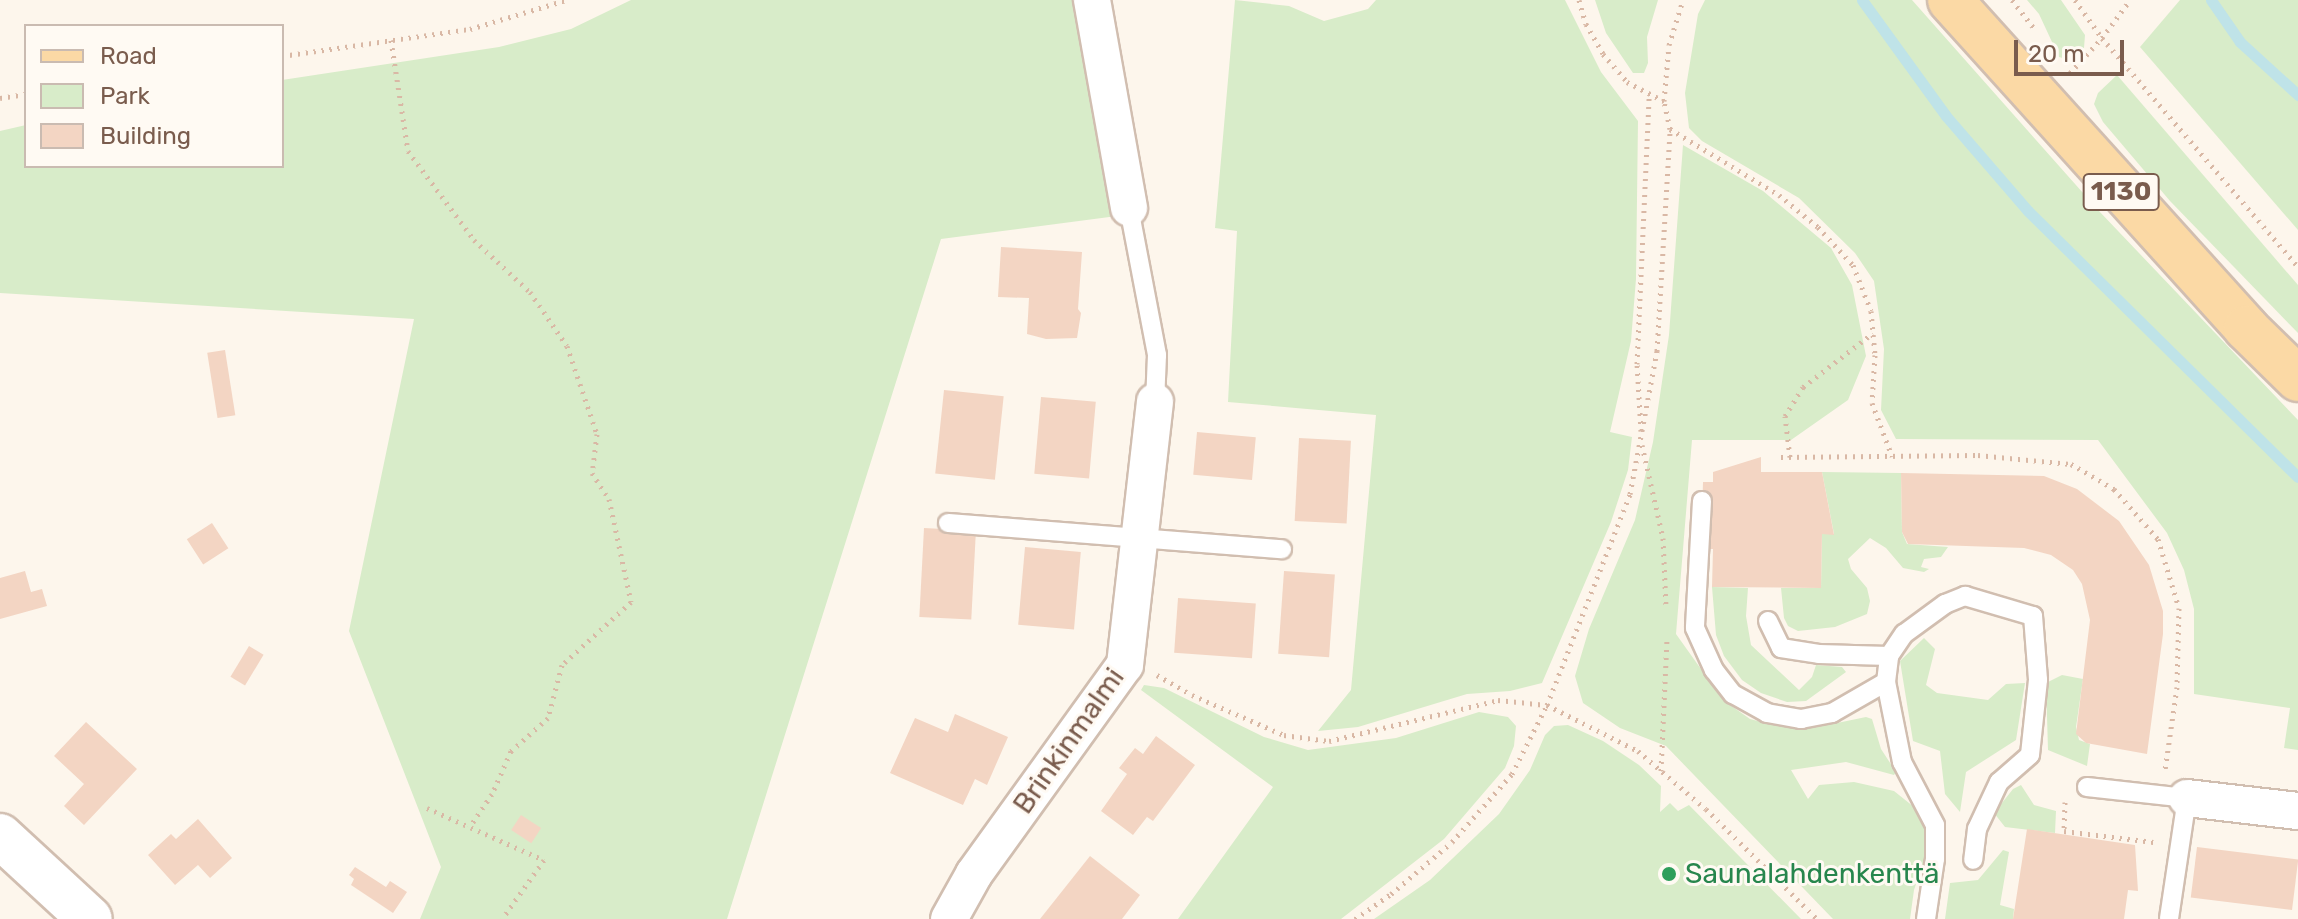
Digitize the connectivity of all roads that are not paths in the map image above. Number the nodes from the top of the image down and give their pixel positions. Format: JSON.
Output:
{"nodes":[{"id":1,"x":1092,"y":0,"type":"edge"},
{"id":2,"x":1950,"y":0,"type":"edge"},
{"id":3,"x":1129,"y":208,"type":"joint"},
{"id":4,"x":2298,"y":379,"type":"edge"},
{"id":5,"x":1155,"y":402,"type":"joint"},
{"id":6,"x":1702,"y":501,"type":"dead end"},
{"id":7,"x":948,"y":523,"type":"dead end"},
{"id":8,"x":1140,"y":536,"type":"junction"},
{"id":9,"x":1282,"y":549,"type":"dead end"},
{"id":10,"x":1768,"y":621,"type":"dead end"},
{"id":11,"x":1889,"y":656,"type":"junction"},
{"id":12,"x":1886,"y":682,"type":"junction"},
{"id":13,"x":2087,"y":787,"type":"dead end"},
{"id":14,"x":2174,"y":797,"type":"junction"},
{"id":15,"x":2298,"y":811,"type":"edge"},
{"id":16,"x":0,"y":836,"type":"edge"},
{"id":17,"x":1973,"y":860,"type":"dead end"},
{"id":18,"x":90,"y":919,"type":"edge"},
{"id":19,"x":949,"y":919,"type":"edge"},
{"id":20,"x":1926,"y":919,"type":"edge"},
{"id":21,"x":2169,"y":919,"type":"edge"}],
"edges":[{"from":1,"to":3,"type":"street"},
{"from":2,"to":4,"type":"main road","number":"1130"},
{"from":3,"to":5,"type":"lane"},
{"from":5,"to":8,"type":"street","name":"Brinkinmalmi"},
{"from":6,"to":12,"type":"lane"},
{"from":7,"to":8,"type":"lane"},
{"from":8,"to":9,"type":"lane"},
{"from":8,"to":19,"type":"street","name":"Brinkinmalmi"},
{"from":10,"to":11,"type":"lane"},
{"from":11,"to":12,"type":"lane"},
{"from":11,"to":17,"type":"lane"},
{"from":12,"to":20,"type":"lane"},
{"from":13,"to":14,"type":"lane"},
{"from":14,"to":15,"type":"street"},
{"from":14,"to":21,"type":"lane"},
{"from":16,"to":18,"type":"street"}]}
